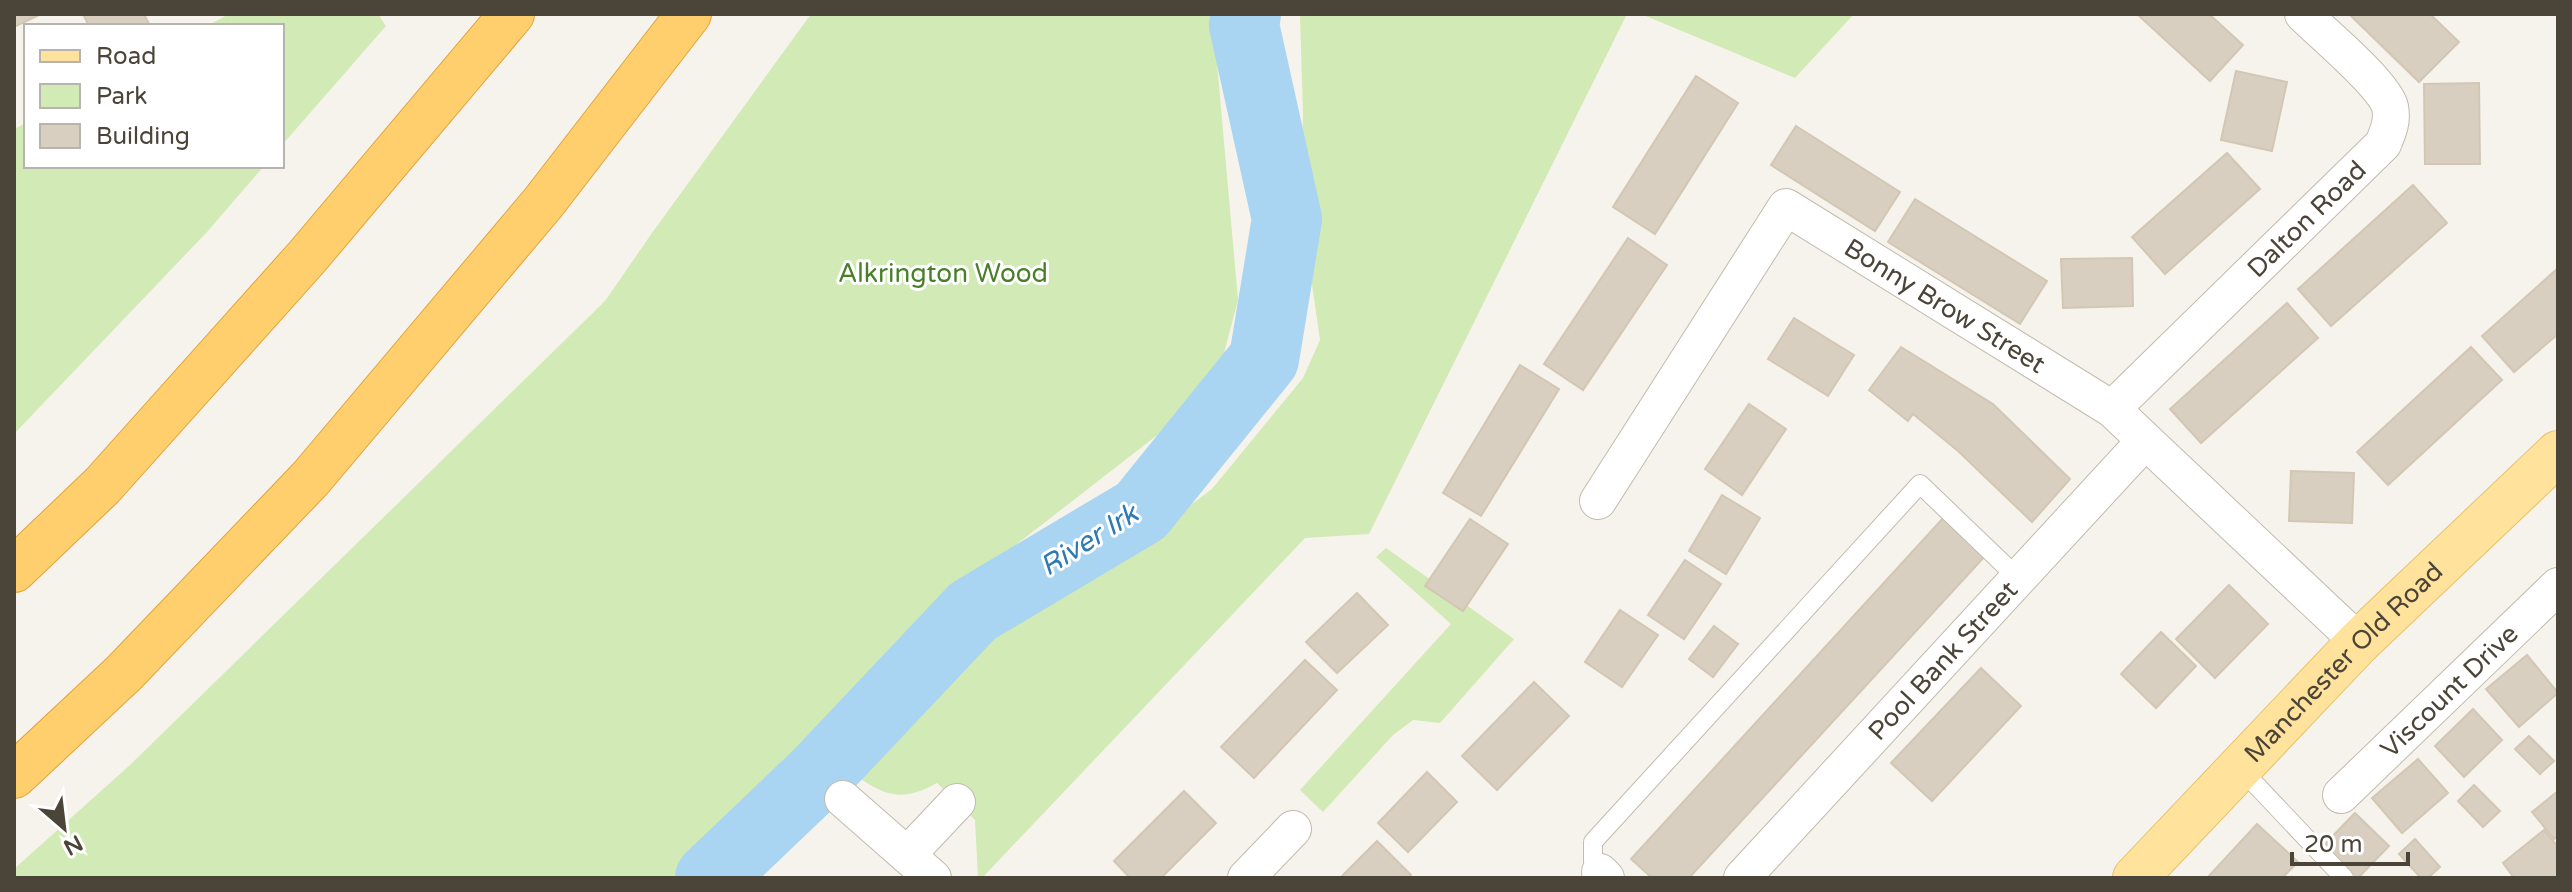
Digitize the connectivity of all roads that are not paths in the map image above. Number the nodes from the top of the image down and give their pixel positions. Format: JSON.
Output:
{"nodes":[{"id":1,"x":512,"y":14,"type":"edge"},
{"id":2,"x":689,"y":14,"type":"edge"},
{"id":3,"x":2303,"y":14,"type":"edge"},
{"id":4,"x":2112,"y":409,"type":"junction"},
{"id":5,"x":2144,"y":442,"type":"junction"},
{"id":6,"x":2558,"y":453,"type":"edge"},
{"id":7,"x":1598,"y":501,"type":"dead end"},
{"id":8,"x":14,"y":570,"type":"edge"},
{"id":9,"x":2018,"y":578,"type":"junction"},
{"id":10,"x":2558,"y":586,"type":"edge"},
{"id":11,"x":2359,"y":642,"type":"junction"},
{"id":12,"x":2239,"y":767,"type":"junction"},
{"id":13,"x":14,"y":776,"type":"edge"},
{"id":14,"x":2341,"y":795,"type":"dead end"},
{"id":15,"x":843,"y":799,"type":"dead end"},
{"id":16,"x":957,"y":802,"type":"dead end"},
{"id":17,"x":1293,"y":829,"type":"dead end"},
{"id":18,"x":920,"y":867,"type":"edge"},
{"id":19,"x":1256,"y":874,"type":"edge"},
{"id":20,"x":1603,"y":875,"type":"edge"},
{"id":21,"x":1742,"y":878,"type":"edge"},
{"id":22,"x":2135,"y":878,"type":"edge"},
{"id":23,"x":2344,"y":878,"type":"edge"}],
"edges":[{"from":1,"to":8,"type":"highway"},
{"from":2,"to":13,"type":"highway"},
{"from":3,"to":4,"type":"street","name":"Dalton Road"},
{"from":4,"to":5,"type":"street","name":"Bonny Brow Street"},
{"from":4,"to":7,"type":"street","name":"Bonny Brow Street"},
{"from":5,"to":9,"type":"street","name":"Pool Bank Street"},
{"from":5,"to":11,"type":"street","name":"Bonny Brow Street"},
{"from":6,"to":11,"type":"main road","name":"Manchester Old Road"},
{"from":9,"to":20,"type":"lane"},
{"from":9,"to":21,"type":"street","name":"Pool Bank Street"},
{"from":10,"to":14,"type":"street","name":"Viscount Drive"},
{"from":11,"to":12,"type":"main road","name":"Manchester Old Road"},
{"from":12,"to":22,"type":"main road","name":"Manchester Old Road"},
{"from":12,"to":23,"type":"lane"},
{"from":15,"to":18,"type":"street"},
{"from":16,"to":18,"type":"street"},
{"from":17,"to":19,"type":"street"}]}
